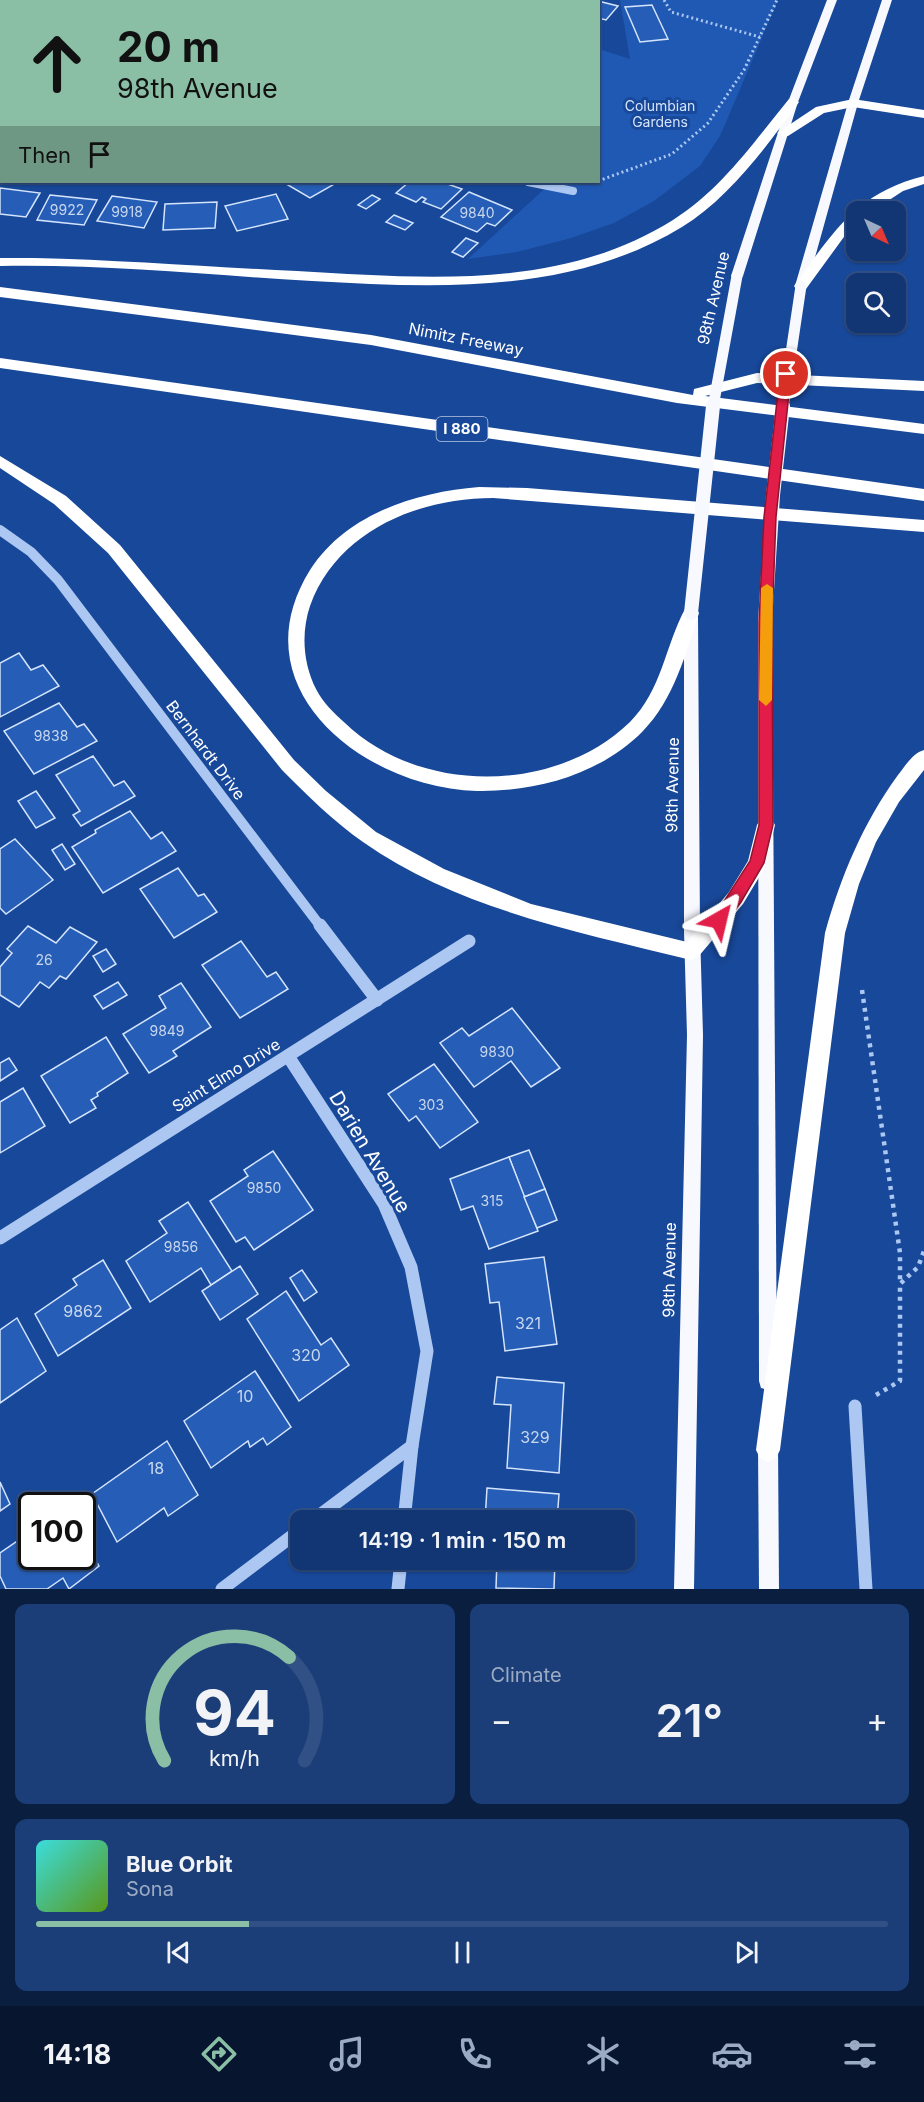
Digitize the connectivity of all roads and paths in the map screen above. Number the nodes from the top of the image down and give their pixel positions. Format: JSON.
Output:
{"nodes":[{"id":1,"x":664,"y":0,"type":"edge"},
{"id":2,"x":777,"y":0,"type":"edge"},
{"id":3,"x":832,"y":0,"type":"edge"},
{"id":4,"x":887,"y":0,"type":"edge"},
{"id":5,"x":760,"y":37,"type":"junction"},
{"id":6,"x":793,"y":102,"type":"junction"},
{"id":7,"x":853,"y":103,"type":"junction"},
{"id":8,"x":924,"y":114,"type":"edge"},
{"id":9,"x":783,"y":133,"type":"junction"},
{"id":10,"x":600,"y":180,"type":"edge"},
{"id":11,"x":924,"y":180,"type":"edge"},
{"id":12,"x":531,"y":183,"type":"edge"},
{"id":13,"x":573,"y":191,"type":"dead end"},
{"id":14,"x":878,"y":201,"type":"edge"},
{"id":15,"x":846,"y":225,"type":"edge"},
{"id":16,"x":0,"y":262,"type":"edge"},
{"id":17,"x":801,"y":286,"type":"junction"},
{"id":18,"x":0,"y":292,"type":"edge"},
{"id":19,"x":0,"y":363,"type":"edge"},
{"id":20,"x":924,"y":386,"type":"edge"},
{"id":21,"x":677,"y":398,"type":"junction"},
{"id":22,"x":924,"y":429,"type":"edge"},
{"id":23,"x":0,"y":461,"type":"edge"},
{"id":24,"x":924,"y":495,"type":"edge"},
{"id":25,"x":924,"y":526,"type":"edge"},
{"id":26,"x":0,"y":530,"type":"edge"},
{"id":27,"x":691,"y":613,"type":"junction"},
{"id":28,"x":924,"y":757,"type":"edge"},
{"id":29,"x":766,"y":825,"type":"junction"},
{"id":30,"x":469,"y":941,"type":"dead end"},
{"id":31,"x":691,"y":951,"type":"junction"},
{"id":32,"x":862,"y":990,"type":"dead end"},
{"id":33,"x":377,"y":1000,"type":"junction"},
{"id":34,"x":288,"y":1056,"type":"junction"},
{"id":35,"x":0,"y":1238,"type":"edge"},
{"id":36,"x":924,"y":1251,"type":"edge"},
{"id":37,"x":900,"y":1284,"type":"junction"},
{"id":38,"x":855,"y":1406,"type":"joint"},
{"id":39,"x":412,"y":1446,"type":"junction"},
{"id":40,"x":768,"y":1450,"type":"junction"},
{"id":41,"x":327,"y":1510,"type":"edge"},
{"id":42,"x":405,"y":1510,"type":"edge"},
{"id":43,"x":290,"y":1538,"type":"edge"},
{"id":44,"x":399,"y":1570,"type":"edge"},
{"id":45,"x":222,"y":1589,"type":"edge"},
{"id":46,"x":398,"y":1589,"type":"edge"},
{"id":47,"x":684,"y":1589,"type":"edge"},
{"id":48,"x":770,"y":1589,"type":"edge"},
{"id":49,"x":866,"y":1589,"type":"edge"}],
"edges":[{"from":1,"to":5,"type":"path"},
{"from":2,"to":5,"type":"path"},
{"from":3,"to":6,"type":"main road","name":"98th Avenue"},
{"from":4,"to":7,"type":"main road"},
{"from":5,"to":10,"type":"path"},
{"from":6,"to":9,"type":"main road","name":"98th Avenue"},
{"from":6,"to":16,"type":"highway"},
{"from":7,"to":8,"type":"highway"},
{"from":7,"to":9,"type":"highway"},
{"from":7,"to":17,"type":"main road"},
{"from":9,"to":27,"type":"main road","name":"98th Avenue","bridge":true},
{"from":11,"to":14,"type":"highway"},
{"from":12,"to":13,"type":"street"},
{"from":15,"to":17,"type":"highway"},
{"from":17,"to":29,"type":"main road","bridge":true},
{"from":18,"to":21,"type":"highway","name":"Nimitz Freeway"},
{"from":19,"to":24,"type":"highway","number":"I 880"},
{"from":20,"to":21,"type":"highway"},
{"from":21,"to":22,"type":"highway","name":"Nimitz Freeway"},
{"from":23,"to":31,"type":"highway"},
{"from":25,"to":27,"type":"highway"},
{"from":26,"to":33,"type":"street","name":"Bernhardt Drive"},
{"from":27,"to":31,"type":"main road","name":"98th Avenue"},
{"from":28,"to":40,"type":"highway"},
{"from":29,"to":31,"type":"highway"},
{"from":29,"to":40,"type":"main road"},
{"from":30,"to":33,"type":"street","name":"Saint Elmo Drive"},
{"from":31,"to":47,"type":"main road","name":"98th Avenue"},
{"from":32,"to":37,"type":"path"},
{"from":33,"to":34,"type":"street","name":"Saint Elmo Drive"},
{"from":34,"to":35,"type":"street","name":"Saint Elmo Drive"},
{"from":34,"to":39,"type":"street","name":"Darien Avenue"},
{"from":36,"to":37,"type":"path"},
{"from":37,"to":38,"type":"path"},
{"from":38,"to":49,"type":"street"},
{"from":39,"to":41,"type":"street"},
{"from":39,"to":42,"type":"street","name":"Darien Avenue"},
{"from":40,"to":48,"type":"main road"},
{"from":43,"to":45,"type":"street"},
{"from":44,"to":46,"type":"street"}]}
